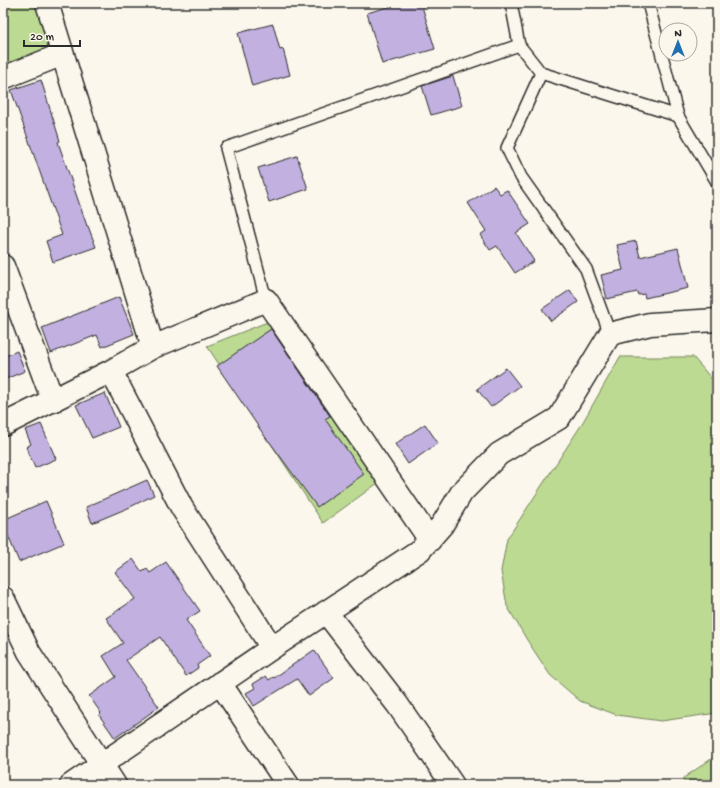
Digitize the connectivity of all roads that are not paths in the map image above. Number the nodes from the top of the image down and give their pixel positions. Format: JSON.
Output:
{"nodes":[{"id":1,"x":47,"y":3,"type":"edge"},
{"id":2,"x":511,"y":3,"type":"edge"},
{"id":3,"x":648,"y":3,"type":"edge"},
{"id":4,"x":519,"y":45,"type":"junction"},
{"id":5,"x":63,"y":54,"type":"junction"},
{"id":6,"x":541,"y":73,"type":"junction"},
{"id":7,"x":3,"y":78,"type":"edge"},
{"id":8,"x":678,"y":116,"type":"junction"},
{"id":9,"x":717,"y":182,"type":"edge"},
{"id":10,"x":3,"y":266,"type":"edge"},
{"id":11,"x":266,"y":300,"type":"junction"},
{"id":12,"x":717,"y":320,"type":"edge"},
{"id":13,"x":610,"y":334,"type":"junction"},
{"id":14,"x":153,"y":347,"type":"junction"},
{"id":15,"x":111,"y":371,"type":"junction"},
{"id":16,"x":53,"y":401,"type":"junction"},
{"id":17,"x":3,"y":425,"type":"edge"},
{"id":18,"x":430,"y":540,"type":"junction"},
{"id":19,"x":3,"y":598,"type":"edge"},
{"id":20,"x":326,"y":612,"type":"junction"},
{"id":21,"x":272,"y":648,"type":"junction"},
{"id":22,"x":220,"y":683,"type":"junction"},
{"id":23,"x":101,"y":764,"type":"junction"},
{"id":24,"x":71,"y":785,"type":"edge"},
{"id":25,"x":115,"y":785,"type":"edge"},
{"id":26,"x":288,"y":785,"type":"edge"},
{"id":27,"x":453,"y":785,"type":"edge"}],
"edges":[{"from":1,"to":5,"type":"street"},
{"from":2,"to":4,"type":"lane"},
{"from":3,"to":8,"type":"lane"},
{"from":4,"to":6,"type":"lane"},
{"from":4,"to":11,"type":"lane"},
{"from":5,"to":7,"type":"street"},
{"from":5,"to":14,"type":"street"},
{"from":6,"to":8,"type":"lane"},
{"from":6,"to":13,"type":"lane"},
{"from":8,"to":9,"type":"lane"},
{"from":10,"to":16,"type":"street"},
{"from":11,"to":14,"type":"street"},
{"from":11,"to":18,"type":"street"},
{"from":12,"to":13,"type":"street"},
{"from":13,"to":18,"type":"street"},
{"from":14,"to":15,"type":"street"},
{"from":15,"to":16,"type":"street"},
{"from":15,"to":21,"type":"street"},
{"from":16,"to":17,"type":"street"},
{"from":18,"to":20,"type":"street"},
{"from":19,"to":23,"type":"street"},
{"from":20,"to":21,"type":"street"},
{"from":20,"to":27,"type":"street"},
{"from":21,"to":22,"type":"street"},
{"from":22,"to":23,"type":"street"},
{"from":22,"to":26,"type":"street"},
{"from":23,"to":24,"type":"street"},
{"from":23,"to":25,"type":"street"}]}
